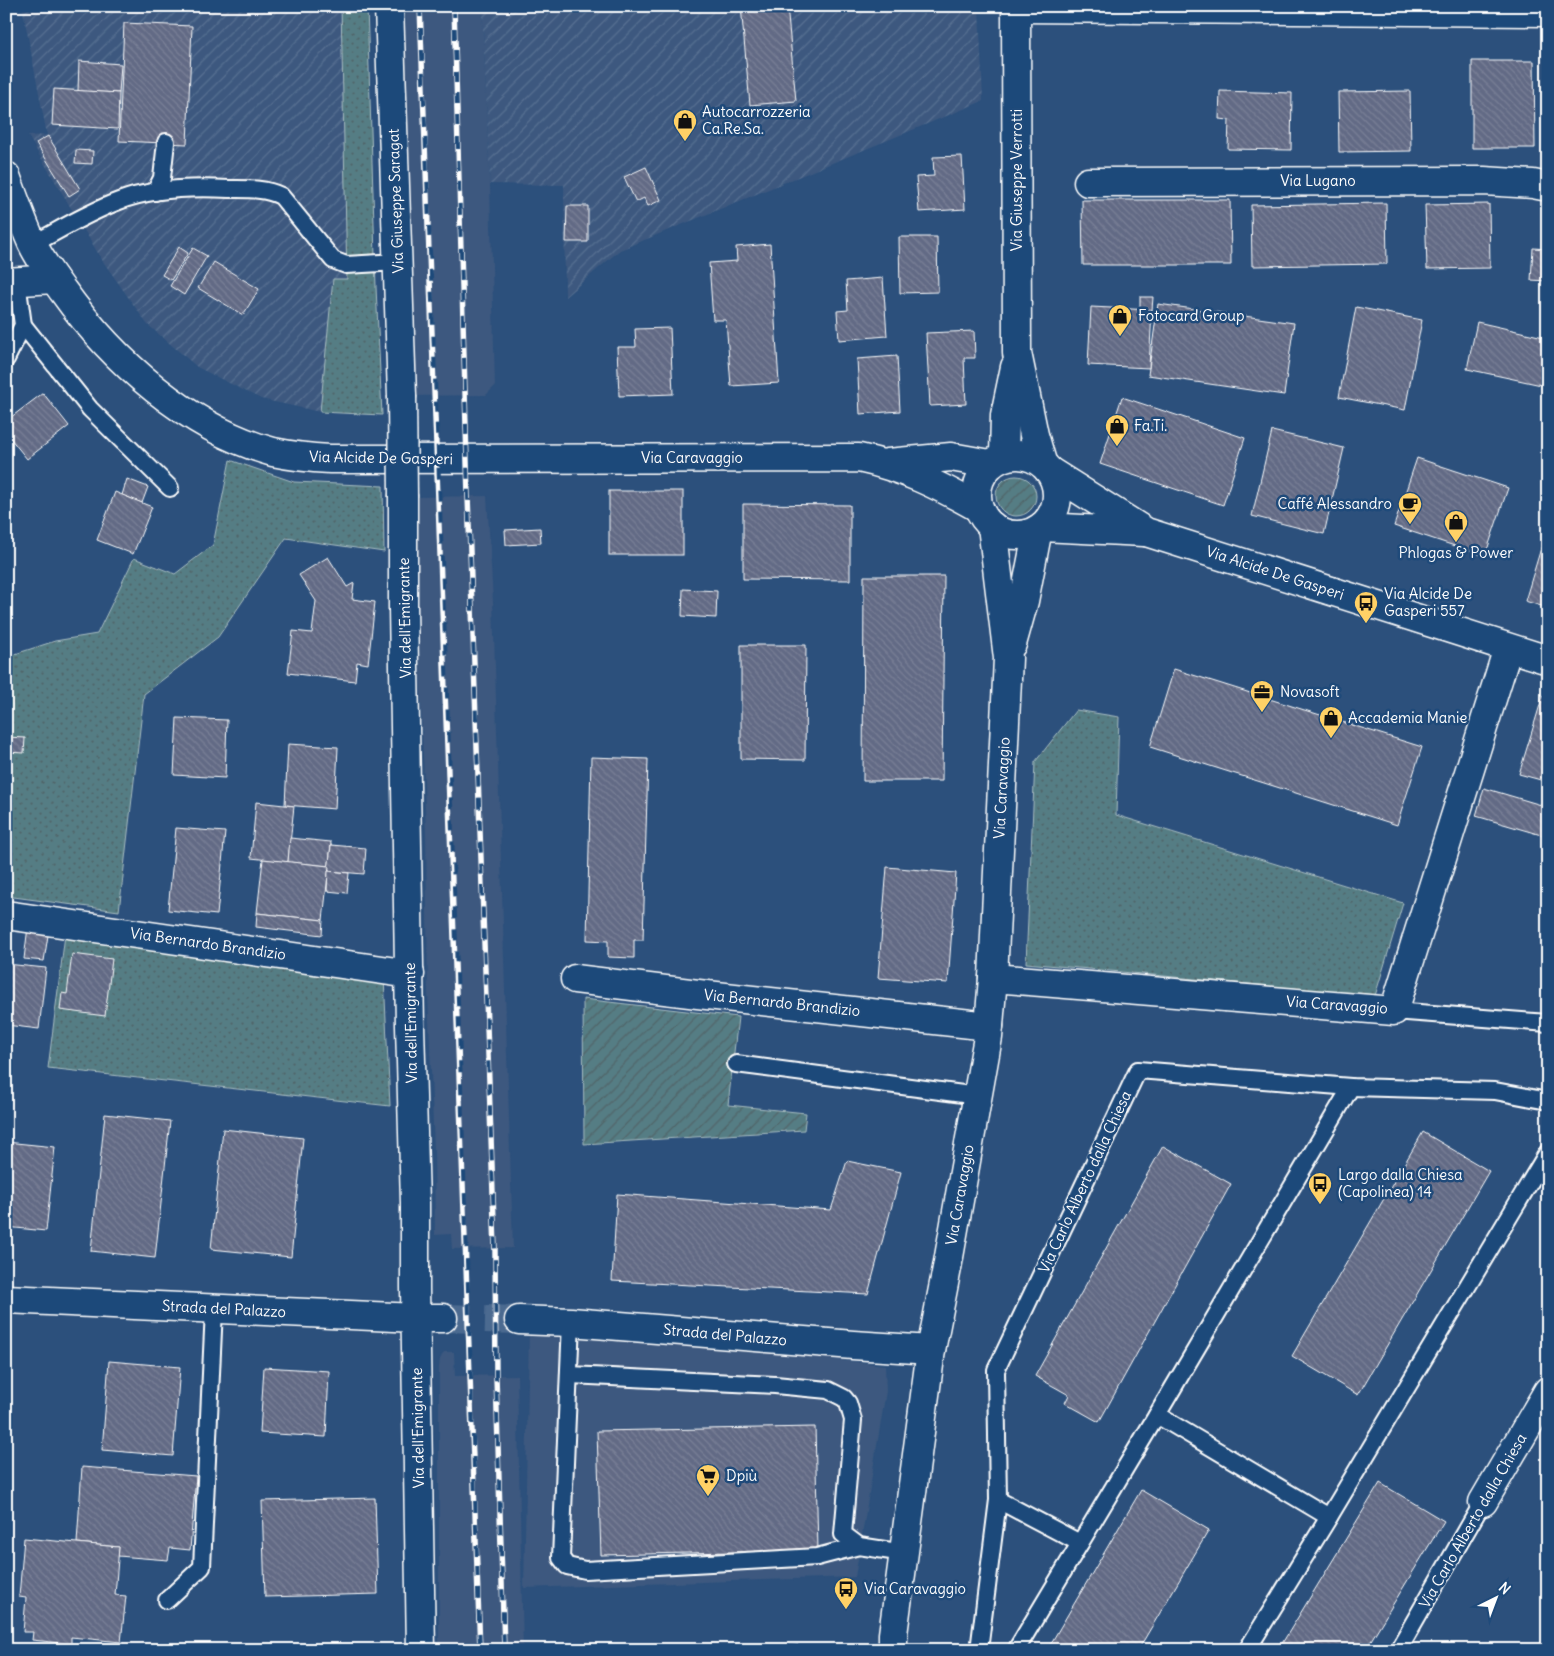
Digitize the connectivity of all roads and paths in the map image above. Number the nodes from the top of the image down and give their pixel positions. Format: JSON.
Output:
{"nodes":[{"id":1,"x":389,"y":6,"type":"edge"},
{"id":2,"x":1016,"y":7,"type":"edge"},
{"id":3,"x":1548,"y":12,"type":"edge"},
{"id":4,"x":166,"y":142,"type":"dead end"},
{"id":5,"x":6,"y":176,"type":"edge"},
{"id":6,"x":1088,"y":182,"type":"dead end"},
{"id":7,"x":1548,"y":187,"type":"edge"},
{"id":8,"x":155,"y":192,"type":"junction"},
{"id":9,"x":33,"y":244,"type":"junction"},
{"id":10,"x":398,"y":262,"type":"junction"},
{"id":11,"x":54,"y":279,"type":"junction"},
{"id":12,"x":12,"y":282,"type":"edge"},
{"id":13,"x":23,"y":325,"type":"junction"},
{"id":14,"x":1017,"y":353,"type":"junction"},
{"id":15,"x":6,"y":359,"type":"edge"},
{"id":16,"x":402,"y":396,"type":"joint"},
{"id":17,"x":499,"y":459,"type":"joint"},
{"id":18,"x":997,"y":460,"type":"junction"},
{"id":19,"x":884,"y":463,"type":"junction"},
{"id":20,"x":1046,"y":467,"type":"junction"},
{"id":21,"x":170,"y":488,"type":"dead end"},
{"id":22,"x":986,"y":517,"type":"junction"},
{"id":23,"x":1040,"y":528,"type":"junction"},
{"id":24,"x":1146,"y":532,"type":"junction"},
{"id":25,"x":1508,"y":648,"type":"junction"},
{"id":26,"x":1008,"y":658,"type":"junction"},
{"id":27,"x":1548,"y":660,"type":"edge"},
{"id":28,"x":6,"y":915,"type":"edge"},
{"id":29,"x":410,"y":974,"type":"junction"},
{"id":30,"x":575,"y":978,"type":"dead end"},
{"id":31,"x":993,"y":978,"type":"junction"},
{"id":32,"x":1394,"y":1011,"type":"junction"},
{"id":33,"x":1548,"y":1023,"type":"edge"},
{"id":34,"x":989,"y":1026,"type":"junction"},
{"id":35,"x":736,"y":1064,"type":"dead end"},
{"id":36,"x":1351,"y":1087,"type":"junction"},
{"id":37,"x":978,"y":1096,"type":"junction"},
{"id":38,"x":1548,"y":1101,"type":"edge"},
{"id":39,"x":1548,"y":1152,"type":"edge"},
{"id":40,"x":6,"y":1299,"type":"edge"},
{"id":41,"x":214,"y":1309,"type":"junction"},
{"id":42,"x":416,"y":1318,"type":"junction"},
{"id":43,"x":443,"y":1318,"type":"tunnel mouth"},
{"id":44,"x":520,"y":1320,"type":"tunnel mouth"},
{"id":45,"x":571,"y":1322,"type":"junction"},
{"id":46,"x":931,"y":1350,"type":"junction"},
{"id":47,"x":570,"y":1375,"type":"junction"},
{"id":48,"x":1548,"y":1391,"type":"edge"},
{"id":49,"x":1157,"y":1415,"type":"junction"},
{"id":50,"x":998,"y":1500,"type":"junction"},
{"id":51,"x":1483,"y":1502,"type":"joint"},
{"id":52,"x":1329,"y":1516,"type":"junction"},
{"id":53,"x":1080,"y":1543,"type":"junction"},
{"id":54,"x":859,"y":1546,"type":"junction"},
{"id":55,"x":904,"y":1552,"type":"junction"},
{"id":56,"x":168,"y":1600,"type":"dead end"},
{"id":57,"x":421,"y":1650,"type":"edge"},
{"id":58,"x":893,"y":1650,"type":"edge"},
{"id":59,"x":979,"y":1650,"type":"edge"},
{"id":60,"x":1016,"y":1650,"type":"edge"},
{"id":61,"x":1247,"y":1650,"type":"edge"},
{"id":62,"x":1398,"y":1650,"type":"edge"}],
"edges":[{"from":1,"to":10,"type":"street","name":"Via Giuseppe Saragat"},
{"from":2,"to":3,"type":"street"},
{"from":2,"to":14,"type":"street","name":"Via Giuseppe Verrotti"},
{"from":4,"to":8,"type":"lane"},
{"from":5,"to":9,"type":"street","name":"Via Alcide De Gasperi"},
{"from":6,"to":7,"type":"street","name":"Via Lugano"},
{"from":8,"to":9,"type":"lane"},
{"from":8,"to":10,"type":"lane"},
{"from":9,"to":11,"type":"street","name":"Via Alcide De Gasperi"},
{"from":10,"to":16,"type":"street","name":"Via Giuseppe Saragat"},
{"from":11,"to":12,"type":"street"},
{"from":11,"to":17,"type":"street","name":"Via Alcide De Gasperi"},
{"from":12,"to":13,"type":"lane"},
{"from":13,"to":15,"type":"lane"},
{"from":13,"to":21,"type":"lane"},
{"from":14,"to":18,"type":"street","name":"Via Giuseppe Verrotti"},
{"from":14,"to":20,"type":"street","name":"Via Giuseppe Verrotti"},
{"from":16,"to":29,"type":"street","name":"Via dell'Emigrante","bridge":true},
{"from":17,"to":19,"type":"street","name":"Via Caravaggio"},
{"from":18,"to":19,"type":"street","name":"Via Caravaggio"},
{"from":18,"to":20,"type":"street"},
{"from":18,"to":22,"type":"street"},
{"from":19,"to":22,"type":"street","name":"Via Caravaggio"},
{"from":20,"to":23,"type":"street"},
{"from":20,"to":24,"type":"street","name":"Via Alcide De Gasperi"},
{"from":22,"to":23,"type":"street"},
{"from":22,"to":26,"type":"street","name":"Via Caravaggio"},
{"from":23,"to":24,"type":"street","name":"Via Alcide De Gasperi"},
{"from":23,"to":26,"type":"street","name":"Via Caravaggio"},
{"from":24,"to":25,"type":"street","name":"Via Alcide De Gasperi"},
{"from":25,"to":27,"type":"street","name":"Via Alcide De Gasperi"},
{"from":25,"to":32,"type":"street","name":"Via Caravaggio"},
{"from":26,"to":31,"type":"street","name":"Via Caravaggio"},
{"from":28,"to":29,"type":"street","name":"Via Bernardo Brandizio"},
{"from":29,"to":42,"type":"street","name":"Via dell'Emigrante"},
{"from":30,"to":34,"type":"street","name":"Via Bernardo Brandizio"},
{"from":31,"to":32,"type":"street","name":"Via Caravaggio"},
{"from":31,"to":34,"type":"street","name":"Via Caravaggio"},
{"from":32,"to":33,"type":"lane"},
{"from":34,"to":37,"type":"street","name":"Via Caravaggio"},
{"from":35,"to":37,"type":"lane"},
{"from":36,"to":38,"type":"lane","name":"Via Carlo Alberto dalla Chiesa"},
{"from":36,"to":49,"type":"lane"},
{"from":36,"to":50,"type":"lane","name":"Via Carlo Alberto dalla Chiesa"},
{"from":37,"to":46,"type":"street","name":"Via Caravaggio"},
{"from":39,"to":52,"type":"lane"},
{"from":40,"to":41,"type":"street","name":"Strada del Palazzo"},
{"from":41,"to":42,"type":"street","name":"Strada del Palazzo"},
{"from":41,"to":56,"type":"lane"},
{"from":42,"to":43,"type":"street","name":"Strada del Palazzo"},
{"from":42,"to":57,"type":"street","name":"Via dell'Emigrante"},
{"from":44,"to":45,"type":"street","name":"Strada del Palazzo"},
{"from":45,"to":46,"type":"street","name":"Strada del Palazzo"},
{"from":45,"to":47,"type":"lane"},
{"from":46,"to":55,"type":"street","name":"Via Caravaggio"},
{"from":47,"to":54,"type":"lane"},
{"from":47,"to":54,"type":"lane"},
{"from":48,"to":51,"type":"street","name":"Via Carlo Alberto dalla Chiesa"},
{"from":49,"to":52,"type":"lane"},
{"from":49,"to":53,"type":"lane"},
{"from":50,"to":53,"type":"lane"},
{"from":50,"to":59,"type":"lane","name":"Via Carlo Alberto dalla Chiesa"},
{"from":51,"to":62,"type":"lane","name":"Via Carlo Alberto dalla Chiesa"},
{"from":52,"to":61,"type":"lane"},
{"from":53,"to":60,"type":"lane"},
{"from":54,"to":55,"type":"lane"},
{"from":55,"to":58,"type":"street","name":"Via Caravaggio"}]}
